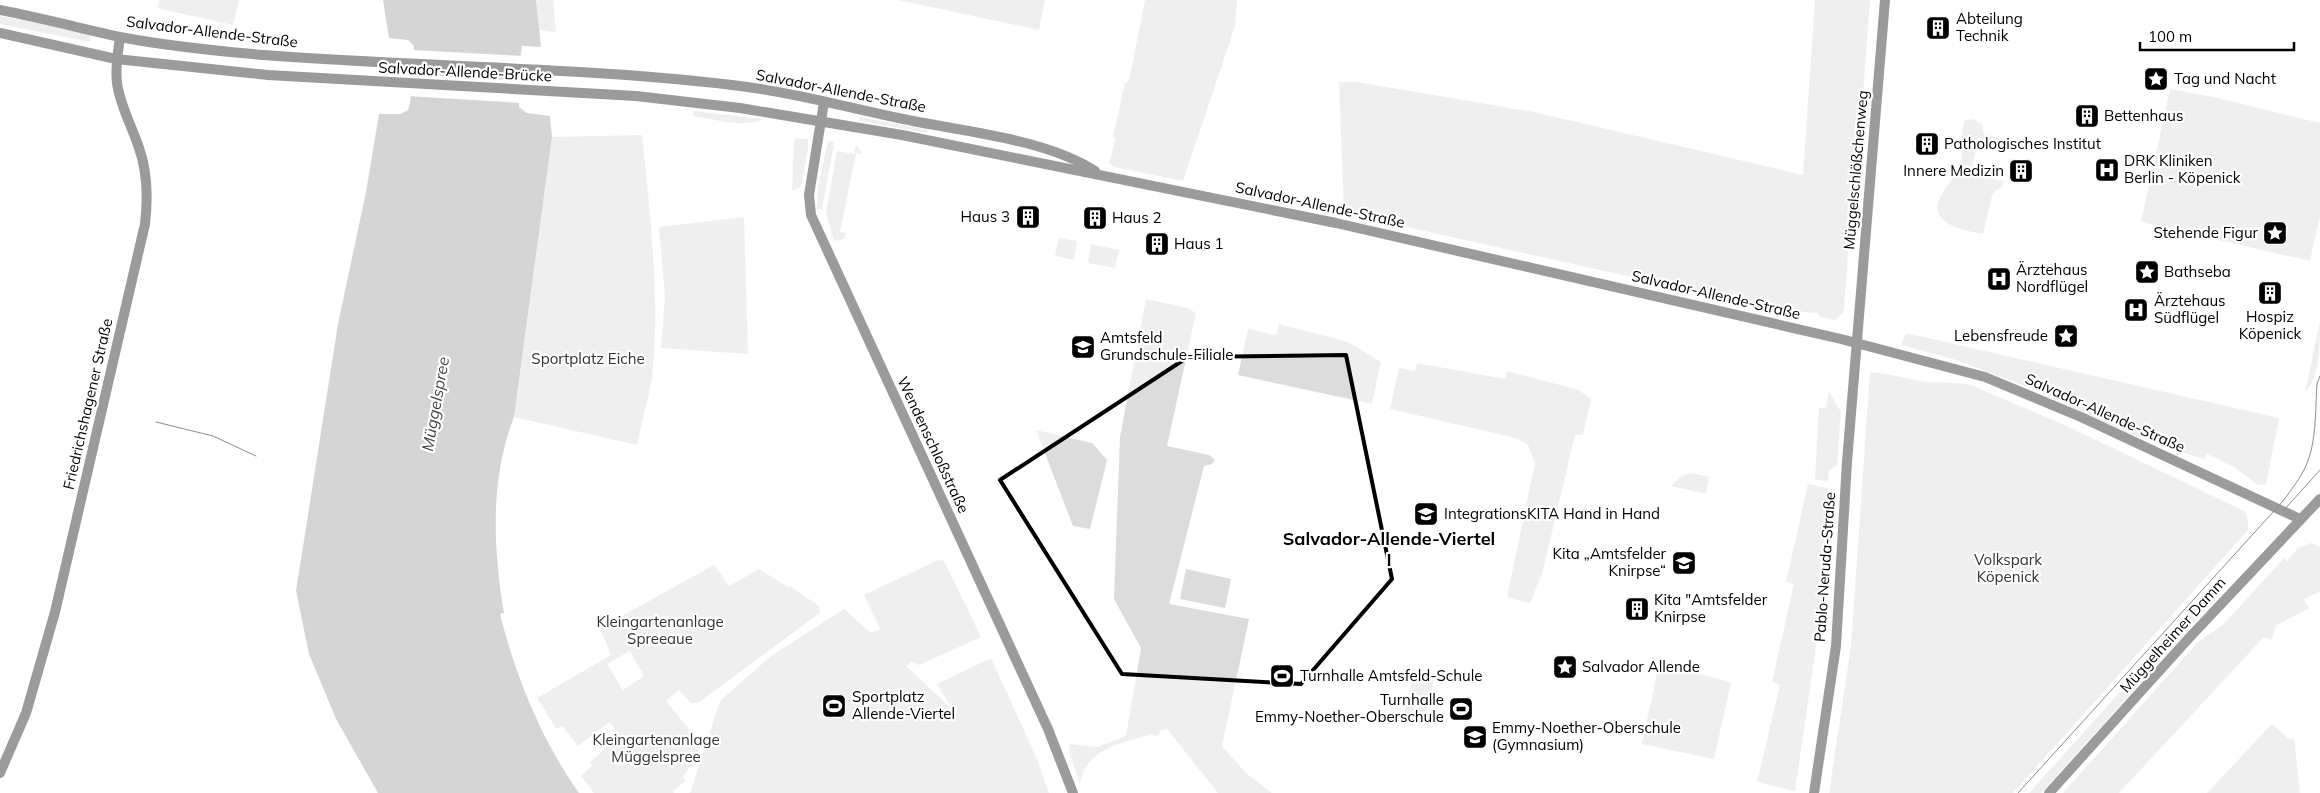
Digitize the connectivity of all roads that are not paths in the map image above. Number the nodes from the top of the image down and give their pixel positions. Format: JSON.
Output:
{"nodes":[{"id":1,"x":1884,"y":0,"type":"edge"},
{"id":2,"x":0,"y":10,"type":"edge"},
{"id":3,"x":0,"y":33,"type":"edge"},
{"id":4,"x":120,"y":37,"type":"junction"},
{"id":5,"x":116,"y":59,"type":"junction"},
{"id":6,"x":364,"y":60,"type":"joint"},
{"id":7,"x":568,"y":71,"type":"joint"},
{"id":8,"x":566,"y":92,"type":"joint"},
{"id":9,"x":824,"y":102,"type":"junction"},
{"id":10,"x":821,"y":121,"type":"junction"},
{"id":11,"x":1100,"y":174,"type":"junction"},
{"id":12,"x":1856,"y":343,"type":"junction"},
{"id":13,"x":2320,"y":499,"type":"edge"},
{"id":14,"x":2300,"y":520,"type":"junction"},
{"id":15,"x":0,"y":773,"type":"edge"},
{"id":16,"x":1073,"y":793,"type":"edge"},
{"id":17,"x":1814,"y":793,"type":"edge"},
{"id":18,"x":2049,"y":793,"type":"edge"}],
"edges":[{"from":1,"to":12,"type":"main road","name":"Müggelschlößchenweg"},
{"from":2,"to":4,"type":"main road","name":"Salvador-Allende-Straße"},
{"from":3,"to":5,"type":"main road"},
{"from":4,"to":5,"type":"main road","name":"Friedrichshagener Straße"},
{"from":4,"to":6,"type":"main road","name":"Salvador-Allende-Straße"},
{"from":5,"to":8,"type":"main road","name":"Salvador-Allende-Brücke"},
{"from":5,"to":15,"type":"main road","name":"Friedrichshagener Straße"},
{"from":6,"to":7,"type":"main road","name":"Salvador-Allende-Brücke"},
{"from":7,"to":9,"type":"main road","name":"Salvador-Allende-Straße"},
{"from":8,"to":10,"type":"main road","name":"Salvador-Allende-Straße"},
{"from":9,"to":10,"type":"main road","name":"Wendenschloßstraße"},
{"from":9,"to":11,"type":"main road","name":"Salvador-Allende-Straße"},
{"from":10,"to":11,"type":"main road","name":"Salvador-Allende-Straße"},
{"from":10,"to":16,"type":"main road","name":"Wendenschloßstraße"},
{"from":11,"to":12,"type":"main road","name":"Salvador-Allende-Straße"},
{"from":12,"to":14,"type":"main road","name":"Salvador-Allende-Straße"},
{"from":12,"to":17,"type":"main road","name":"Pablo-Neruda-Straße"},
{"from":13,"to":14,"type":"main road","name":"Müggelheimer Damm"},
{"from":14,"to":18,"type":"main road","name":"Müggelheimer Damm"}]}
